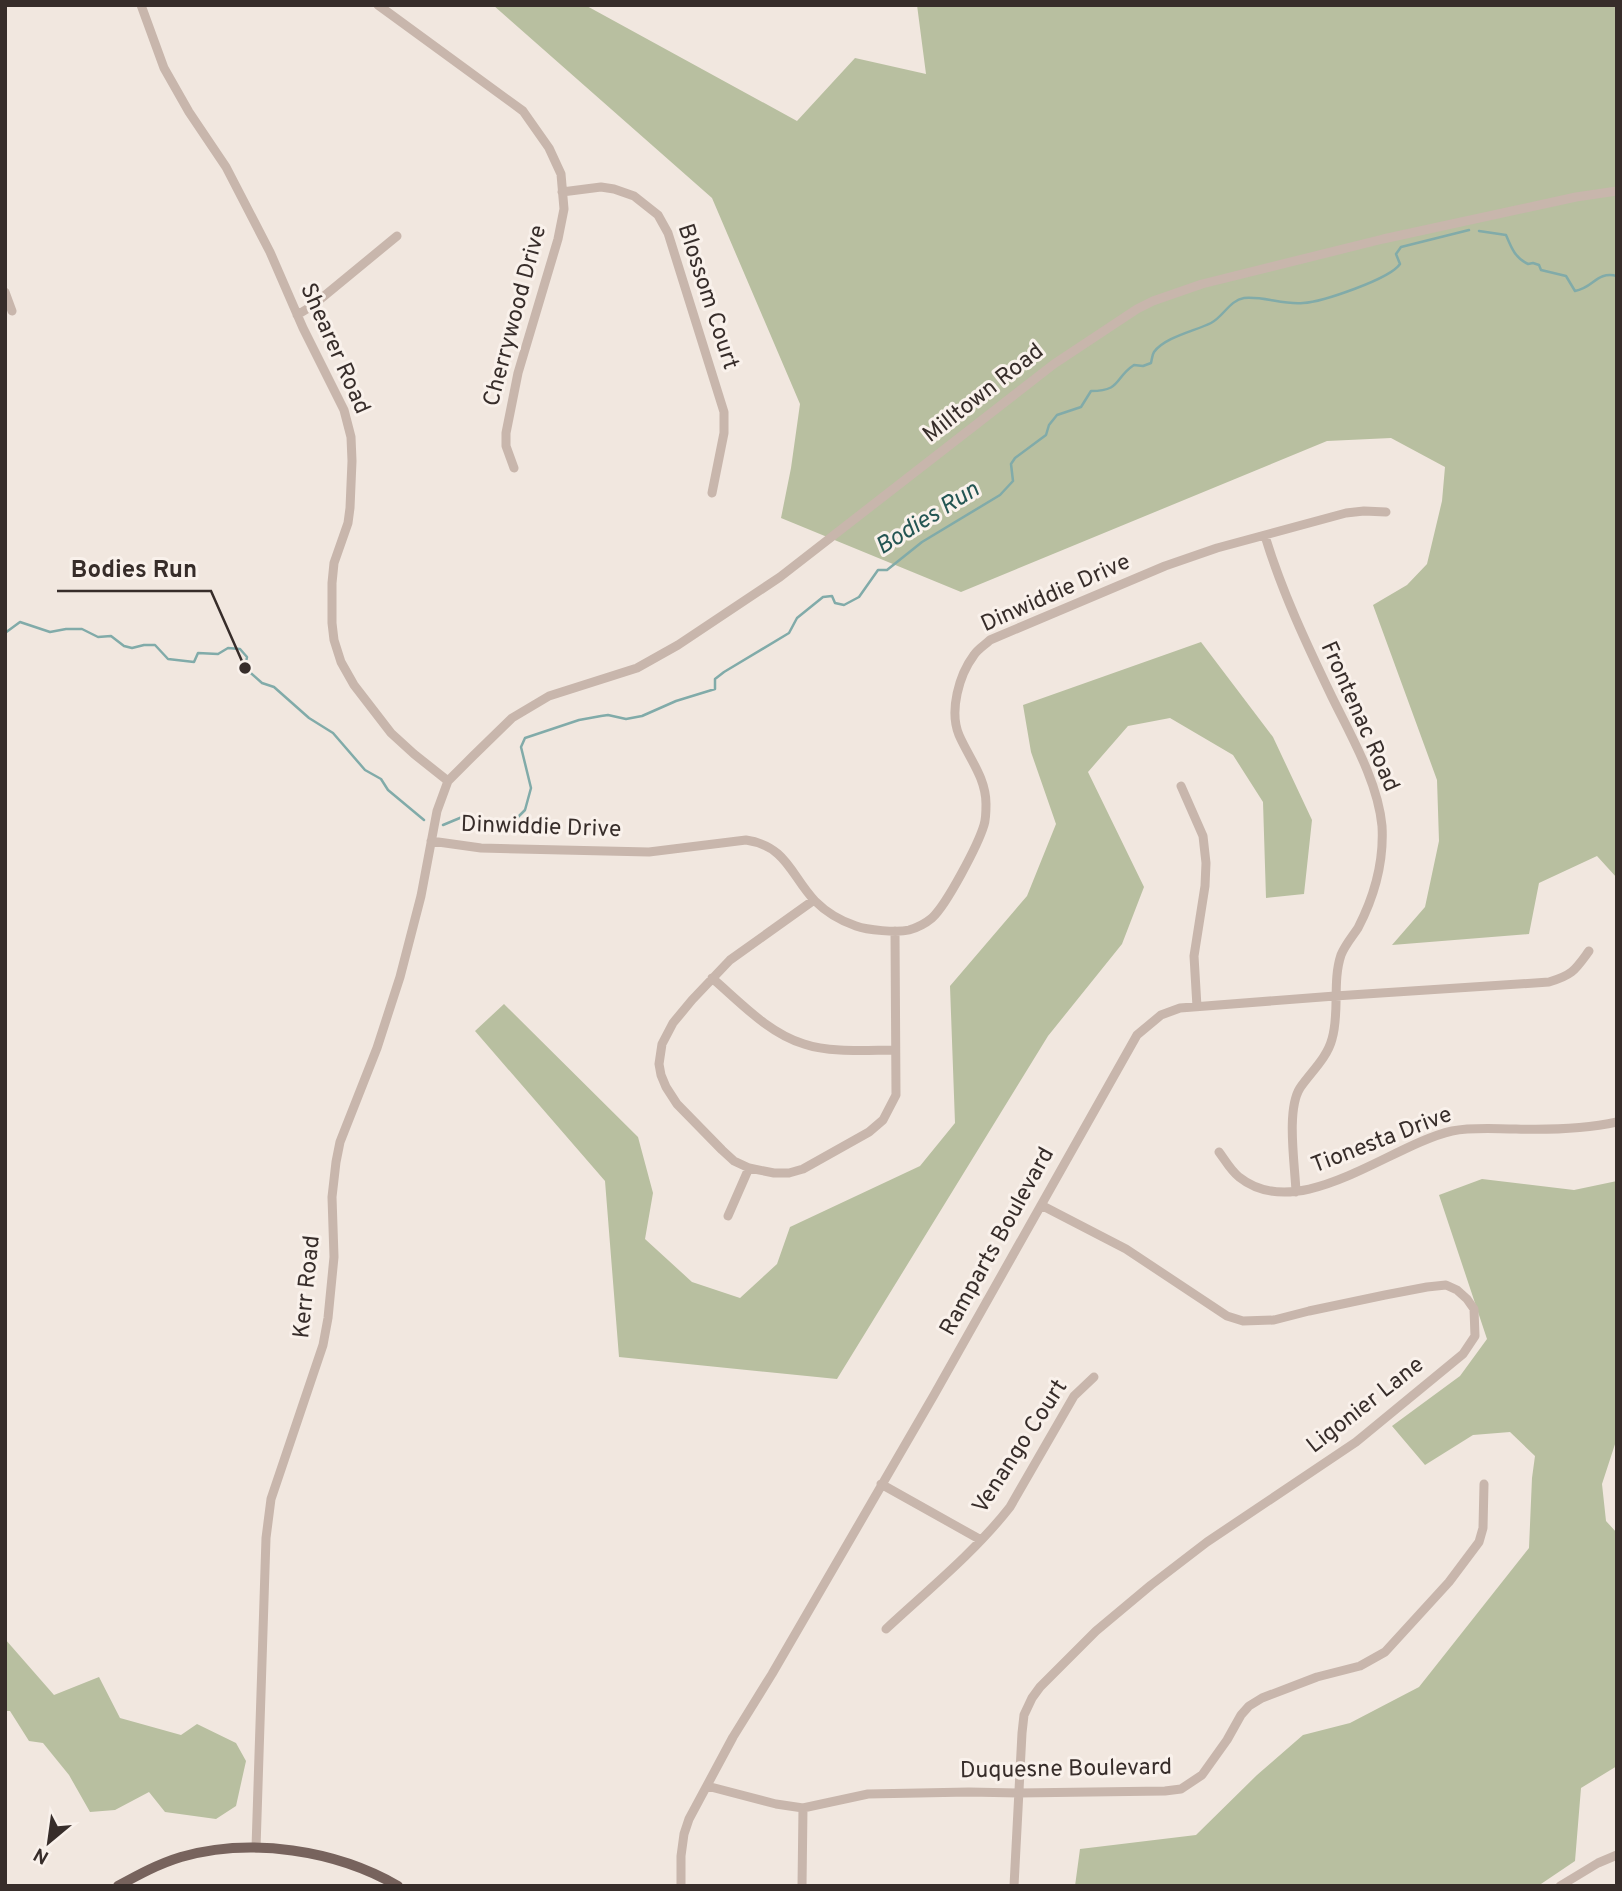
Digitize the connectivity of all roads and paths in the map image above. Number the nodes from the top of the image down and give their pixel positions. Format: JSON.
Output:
{"nodes":[{"id":1,"x":141,"y":5,"type":"edge"},
{"id":2,"x":378,"y":5,"type":"edge"},
{"id":3,"x":1617,"y":191,"type":"edge"},
{"id":4,"x":562,"y":192,"type":"junction"},
{"id":5,"x":397,"y":236,"type":"dead end"},
{"id":6,"x":5,"y":292,"type":"edge"},
{"id":7,"x":12,"y":311,"type":"dead end"},
{"id":8,"x":297,"y":314,"type":"junction"},
{"id":9,"x":514,"y":468,"type":"dead end"},
{"id":10,"x":712,"y":493,"type":"dead end"},
{"id":11,"x":1385,"y":512,"type":"dead end"},
{"id":12,"x":1265,"y":536,"type":"junction"},
{"id":13,"x":448,"y":781,"type":"junction"},
{"id":14,"x":1181,"y":786,"type":"dead end"},
{"id":15,"x":431,"y":841,"type":"junction"},
{"id":16,"x":814,"y":900,"type":"junction"},
{"id":17,"x":895,"y":931,"type":"junction"},
{"id":18,"x":1589,"y":951,"type":"dead end"},
{"id":19,"x":712,"y":978,"type":"junction"},
{"id":20,"x":1335,"y":996,"type":"junction"},
{"id":21,"x":1197,"y":1007,"type":"junction"},
{"id":22,"x":895,"y":1050,"type":"junction"},
{"id":23,"x":1617,"y":1122,"type":"edge"},
{"id":24,"x":1219,"y":1152,"type":"dead end"},
{"id":25,"x":749,"y":1168,"type":"junction"},
{"id":26,"x":1296,"y":1192,"type":"junction"},
{"id":27,"x":1041,"y":1205,"type":"junction"},
{"id":28,"x":728,"y":1216,"type":"dead end"},
{"id":29,"x":1094,"y":1377,"type":"dead end"},
{"id":30,"x":881,"y":1484,"type":"junction"},
{"id":31,"x":1484,"y":1484,"type":"dead end"},
{"id":32,"x":981,"y":1539,"type":"junction"},
{"id":33,"x":886,"y":1629,"type":"dead end"},
{"id":34,"x":707,"y":1786,"type":"junction"},
{"id":35,"x":1019,"y":1793,"type":"junction"},
{"id":36,"x":803,"y":1808,"type":"junction"},
{"id":37,"x":256,"y":1848,"type":"junction"},
{"id":38,"x":1617,"y":1855,"type":"edge"},
{"id":39,"x":118,"y":1886,"type":"edge"},
{"id":40,"x":398,"y":1886,"type":"edge"},
{"id":41,"x":681,"y":1886,"type":"edge"},
{"id":42,"x":802,"y":1886,"type":"edge"},
{"id":43,"x":1014,"y":1886,"type":"edge"},
{"id":44,"x":1560,"y":1886,"type":"edge"}],
"edges":[{"from":1,"to":8,"type":"street","name":"Shearer Road"},
{"from":2,"to":4,"type":"street","name":"Cherrywood Drive"},
{"from":3,"to":13,"type":"street","name":"Milltown Road"},
{"from":4,"to":9,"type":"street","name":"Cherrywood Drive"},
{"from":4,"to":10,"type":"street","name":"Blossom Court"},
{"from":5,"to":8,"type":"street"},
{"from":6,"to":7,"type":"street"},
{"from":8,"to":13,"type":"street","name":"Shearer Road"},
{"from":11,"to":12,"type":"street","name":"Dinwiddie Drive"},
{"from":12,"to":17,"type":"street","name":"Dinwiddie Drive"},
{"from":12,"to":20,"type":"street","name":"Frontenac Road"},
{"from":13,"to":15,"type":"street","name":"Kerr Road"},
{"from":14,"to":21,"type":"street"},
{"from":15,"to":16,"type":"street","name":"Dinwiddie Drive"},
{"from":15,"to":37,"type":"street","name":"Kerr Road"},
{"from":16,"to":17,"type":"street","name":"Dinwiddie Drive"},
{"from":16,"to":19,"type":"street"},
{"from":17,"to":22,"type":"street"},
{"from":18,"to":20,"type":"street","name":"Ramparts Boulevard"},
{"from":19,"to":22,"type":"street"},
{"from":19,"to":25,"type":"street"},
{"from":20,"to":21,"type":"street","name":"Ramparts Boulevard"},
{"from":20,"to":26,"type":"street","name":"Frontenac Road"},
{"from":21,"to":27,"type":"street","name":"Ramparts Boulevard"},
{"from":22,"to":25,"type":"street"},
{"from":23,"to":26,"type":"street","name":"Tionesta Drive"},
{"from":24,"to":26,"type":"street","name":"Tionesta Drive"},
{"from":25,"to":28,"type":"street"},
{"from":27,"to":30,"type":"street","name":"Ramparts Boulevard"},
{"from":27,"to":35,"type":"street","name":"Ligonier Lane"},
{"from":29,"to":32,"type":"street","name":"Venango Court"},
{"from":30,"to":32,"type":"street","name":"Venango Court"},
{"from":30,"to":34,"type":"street","name":"Ramparts Boulevard"},
{"from":31,"to":35,"type":"street","name":"Duquesne Boulevard"},
{"from":32,"to":33,"type":"street","name":"Venango Court"},
{"from":34,"to":36,"type":"street","name":"Duquesne Boulevard"},
{"from":34,"to":41,"type":"street","name":"Ramparts Boulevard"},
{"from":35,"to":36,"type":"street","name":"Duquesne Boulevard"},
{"from":35,"to":43,"type":"street","name":"Ligonier Lane"},
{"from":36,"to":42,"type":"street"},
{"from":37,"to":39,"type":"main road"},
{"from":37,"to":40,"type":"main road"},
{"from":38,"to":44,"type":"street"}]}
